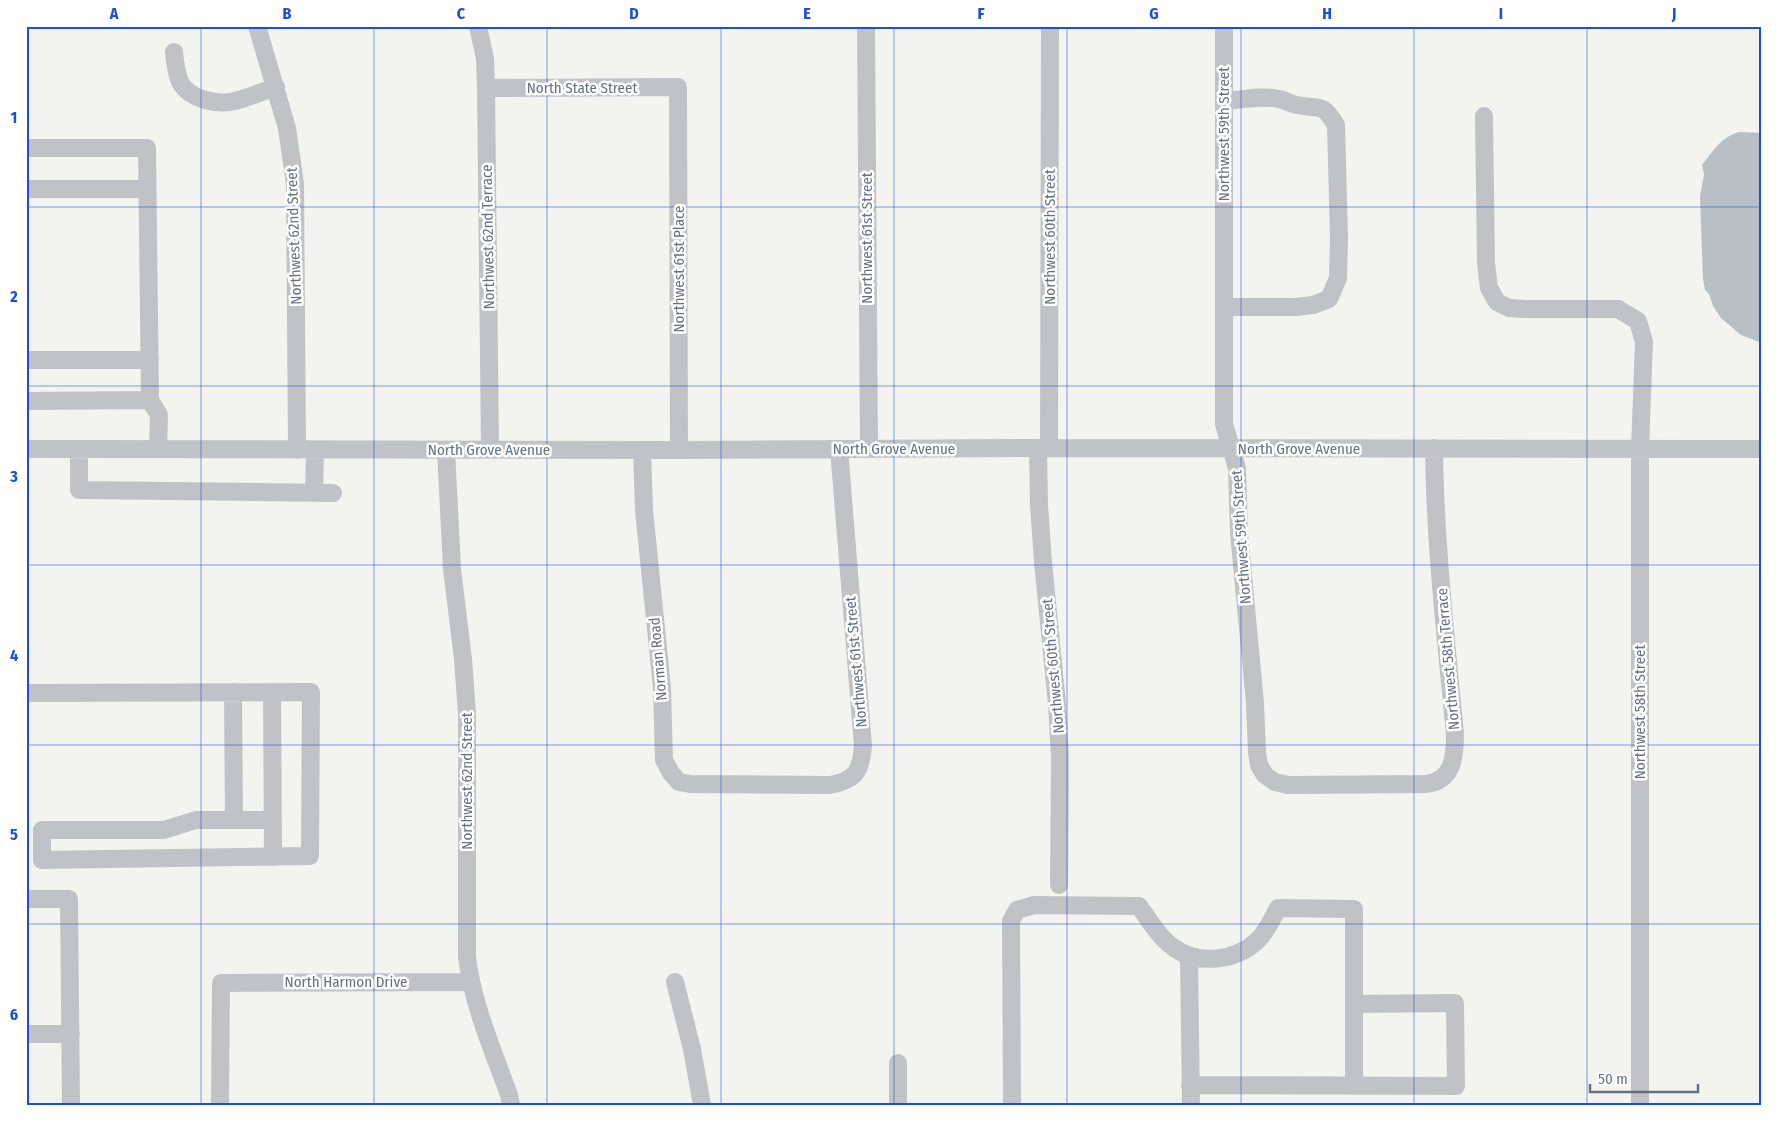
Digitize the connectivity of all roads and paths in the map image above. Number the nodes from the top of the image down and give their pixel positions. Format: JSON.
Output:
{"nodes":[{"id":1,"x":257,"y":26,"type":"edge"},
{"id":2,"x":478,"y":26,"type":"edge"},
{"id":3,"x":866,"y":26,"type":"edge"},
{"id":4,"x":1050,"y":26,"type":"edge"},
{"id":5,"x":1224,"y":26,"type":"edge"},
{"id":6,"x":174,"y":52,"type":"dead end"},
{"id":7,"x":276,"y":87,"type":"junction"},
{"id":8,"x":486,"y":88,"type":"junction"},
{"id":9,"x":678,"y":88,"type":"joint"},
{"id":10,"x":1224,"y":101,"type":"junction"},
{"id":11,"x":1484,"y":116,"type":"dead end"},
{"id":12,"x":26,"y":148,"type":"edge"},
{"id":13,"x":147,"y":188,"type":"junction"},
{"id":14,"x":26,"y":189,"type":"edge"},
{"id":15,"x":1224,"y":307,"type":"junction"},
{"id":16,"x":26,"y":360,"type":"edge"},
{"id":17,"x":150,"y":360,"type":"junction"},
{"id":18,"x":26,"y":400,"type":"edge"},
{"id":19,"x":150,"y":400,"type":"junction"},
{"id":20,"x":1044,"y":448,"type":"junction"},
{"id":21,"x":1434,"y":448,"type":"junction"},
{"id":22,"x":26,"y":449,"type":"edge"},
{"id":23,"x":80,"y":449,"type":"junction"},
{"id":24,"x":158,"y":449,"type":"junction"},
{"id":25,"x":490,"y":449,"type":"junction"},
{"id":26,"x":869,"y":449,"type":"junction"},
{"id":27,"x":1231,"y":449,"type":"junction"},
{"id":28,"x":1640,"y":449,"type":"junction"},
{"id":29,"x":1762,"y":449,"type":"edge"},
{"id":30,"x":298,"y":450,"type":"junction"},
{"id":31,"x":315,"y":450,"type":"junction"},
{"id":32,"x":446,"y":450,"type":"junction"},
{"id":33,"x":642,"y":450,"type":"junction"},
{"id":34,"x":679,"y":450,"type":"junction"},
{"id":35,"x":838,"y":450,"type":"junction"},
{"id":36,"x":314,"y":493,"type":"junction"},
{"id":37,"x":333,"y":493,"type":"dead end"},
{"id":38,"x":233,"y":692,"type":"junction"},
{"id":39,"x":272,"y":692,"type":"junction"},
{"id":40,"x":26,"y":693,"type":"edge"},
{"id":41,"x":760,"y":785,"type":"joint"},
{"id":42,"x":1355,"y":785,"type":"joint"},
{"id":43,"x":234,"y":820,"type":"junction"},
{"id":44,"x":272,"y":820,"type":"junction"},
{"id":45,"x":34,"y":840,"type":"edge"},
{"id":46,"x":272,"y":857,"type":"junction"},
{"id":47,"x":1059,"y":885,"type":"dead end"},
{"id":48,"x":26,"y":899,"type":"edge"},
{"id":49,"x":1190,"y":955,"type":"junction"},
{"id":50,"x":470,"y":982,"type":"junction"},
{"id":51,"x":675,"y":982,"type":"dead end"},
{"id":52,"x":1354,"y":1004,"type":"junction"},
{"id":53,"x":26,"y":1034,"type":"edge"},
{"id":54,"x":71,"y":1034,"type":"junction"},
{"id":55,"x":898,"y":1063,"type":"dead end"},
{"id":56,"x":1190,"y":1085,"type":"junction"},
{"id":57,"x":1354,"y":1086,"type":"junction"},
{"id":58,"x":71,"y":1105,"type":"edge"},
{"id":59,"x":220,"y":1105,"type":"edge"},
{"id":60,"x":511,"y":1105,"type":"edge"},
{"id":61,"x":702,"y":1105,"type":"edge"},
{"id":62,"x":898,"y":1105,"type":"edge"},
{"id":63,"x":1012,"y":1105,"type":"edge"},
{"id":64,"x":1190,"y":1105,"type":"edge"},
{"id":65,"x":1640,"y":1105,"type":"edge"}],
"edges":[{"from":1,"to":7,"type":"street","name":"Northwest 62nd Street"},
{"from":2,"to":8,"type":"street","name":"Northwest 62nd Terrace"},
{"from":3,"to":26,"type":"street","name":"Northwest 61st Street"},
{"from":4,"to":20,"type":"street","name":"Northwest 60th Street"},
{"from":5,"to":10,"type":"street","name":"Northwest 59th Street"},
{"from":6,"to":7,"type":"street"},
{"from":7,"to":30,"type":"street","name":"Northwest 62nd Street"},
{"from":8,"to":9,"type":"street","name":"North State Street"},
{"from":8,"to":25,"type":"street","name":"Northwest 62nd Terrace"},
{"from":9,"to":34,"type":"street","name":"Northwest 61st Place"},
{"from":10,"to":15,"type":"street","name":"Northwest 59th Street"},
{"from":10,"to":15,"type":"street"},
{"from":11,"to":28,"type":"street","name":"Northwest 58th Street"},
{"from":12,"to":13,"type":"street"},
{"from":13,"to":14,"type":"street"},
{"from":13,"to":17,"type":"street"},
{"from":15,"to":27,"type":"street","name":"Northwest 59th Street"},
{"from":16,"to":17,"type":"street"},
{"from":17,"to":19,"type":"street"},
{"from":18,"to":19,"type":"street"},
{"from":19,"to":24,"type":"street"},
{"from":20,"to":26,"type":"street","name":"North Grove Avenue"},
{"from":20,"to":27,"type":"street","name":"North Grove Avenue"},
{"from":20,"to":47,"type":"street","name":"Northwest 60th Street"},
{"from":21,"to":27,"type":"street","name":"North Grove Avenue"},
{"from":21,"to":28,"type":"street","name":"North Grove Avenue"},
{"from":21,"to":42,"type":"street","name":"Northwest 58th Terrace"},
{"from":22,"to":23,"type":"street","name":"North Grove Avenue"},
{"from":23,"to":24,"type":"street","name":"North Grove Avenue"},
{"from":23,"to":36,"type":"street"},
{"from":24,"to":30,"type":"street","name":"North Grove Avenue"},
{"from":25,"to":32,"type":"street","name":"North Grove Avenue"},
{"from":25,"to":33,"type":"street","name":"North Grove Avenue"},
{"from":26,"to":35,"type":"street","name":"North Grove Avenue"},
{"from":27,"to":42,"type":"street","name":"Northwest 59th Street"},
{"from":28,"to":29,"type":"street","name":"North Grove Avenue"},
{"from":28,"to":65,"type":"street","name":"Northwest 58th Street"},
{"from":30,"to":31,"type":"street","name":"North Grove Avenue"},
{"from":31,"to":32,"type":"street","name":"North Grove Avenue"},
{"from":31,"to":36,"type":"street"},
{"from":32,"to":50,"type":"street","name":"Northwest 62nd Street"},
{"from":33,"to":34,"type":"street","name":"North Grove Avenue"},
{"from":33,"to":41,"type":"street","name":"Norman Road"},
{"from":34,"to":35,"type":"street","name":"North Grove Avenue"},
{"from":35,"to":41,"type":"street","name":"Northwest 61st Street"},
{"from":36,"to":37,"type":"street"},
{"from":38,"to":39,"type":"street"},
{"from":38,"to":40,"type":"street"},
{"from":38,"to":43,"type":"street"},
{"from":39,"to":44,"type":"street"},
{"from":39,"to":46,"type":"street"},
{"from":43,"to":44,"type":"street"},
{"from":43,"to":45,"type":"street"},
{"from":44,"to":46,"type":"street"},
{"from":45,"to":46,"type":"street"},
{"from":48,"to":54,"type":"street"},
{"from":49,"to":52,"type":"street"},
{"from":49,"to":56,"type":"street"},
{"from":49,"to":63,"type":"street"},
{"from":50,"to":59,"type":"street","name":"North Harmon Drive"},
{"from":50,"to":60,"type":"street","name":"Northwest 62nd Street"},
{"from":51,"to":61,"type":"street"},
{"from":52,"to":57,"type":"street"},
{"from":52,"to":57,"type":"street"},
{"from":53,"to":54,"type":"street"},
{"from":54,"to":58,"type":"street"},
{"from":55,"to":62,"type":"street"},
{"from":56,"to":57,"type":"street"},
{"from":56,"to":64,"type":"street"}]}
